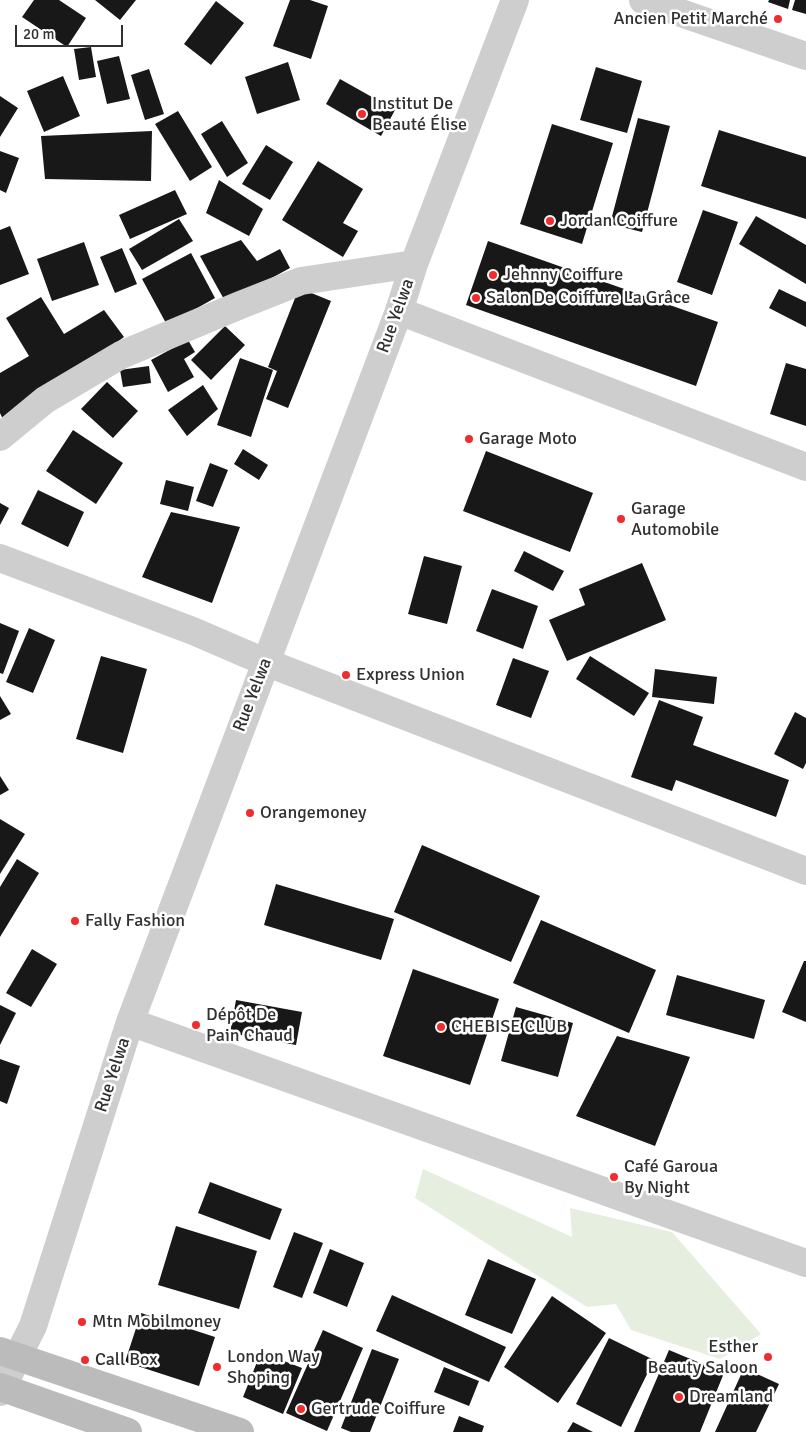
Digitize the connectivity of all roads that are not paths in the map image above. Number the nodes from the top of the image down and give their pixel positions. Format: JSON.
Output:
{"nodes":[{"id":1,"x":515,"y":0,"type":"edge"},
{"id":2,"x":642,"y":0,"type":"edge"},
{"id":3,"x":806,"y":56,"type":"edge"},
{"id":4,"x":414,"y":264,"type":"junction"},
{"id":5,"x":399,"y":311,"type":"junction"},
{"id":6,"x":0,"y":437,"type":"edge"},
{"id":7,"x":806,"y":467,"type":"edge"},
{"id":8,"x":0,"y":558,"type":"edge"},
{"id":9,"x":265,"y":662,"type":"junction"},
{"id":10,"x":806,"y":870,"type":"edge"},
{"id":11,"x":130,"y":1022,"type":"junction"},
{"id":12,"x":806,"y":1263,"type":"edge"},
{"id":13,"x":9,"y":1354,"type":"edge"},
{"id":14,"x":1,"y":1389,"type":"edge"},
{"id":15,"x":128,"y":1432,"type":"edge"},
{"id":16,"x":240,"y":1432,"type":"edge"}],
"edges":[{"from":1,"to":4,"type":"street","name":"Rue Yelwa"},
{"from":2,"to":3,"type":"street"},
{"from":4,"to":5,"type":"street","name":"Rue Yelwa"},
{"from":4,"to":6,"type":"street"},
{"from":5,"to":7,"type":"street"},
{"from":5,"to":9,"type":"street","name":"Rue Yelwa"},
{"from":8,"to":9,"type":"street"},
{"from":9,"to":10,"type":"street"},
{"from":9,"to":11,"type":"street","name":"Rue Yelwa"},
{"from":11,"to":12,"type":"street"},
{"from":11,"to":13,"type":"street","name":"Rue Yelwa"},
{"from":13,"to":14,"type":"street","name":"Rue Yelwa"},
{"from":13,"to":16,"type":"main road"},
{"from":14,"to":15,"type":"main road"}]}
